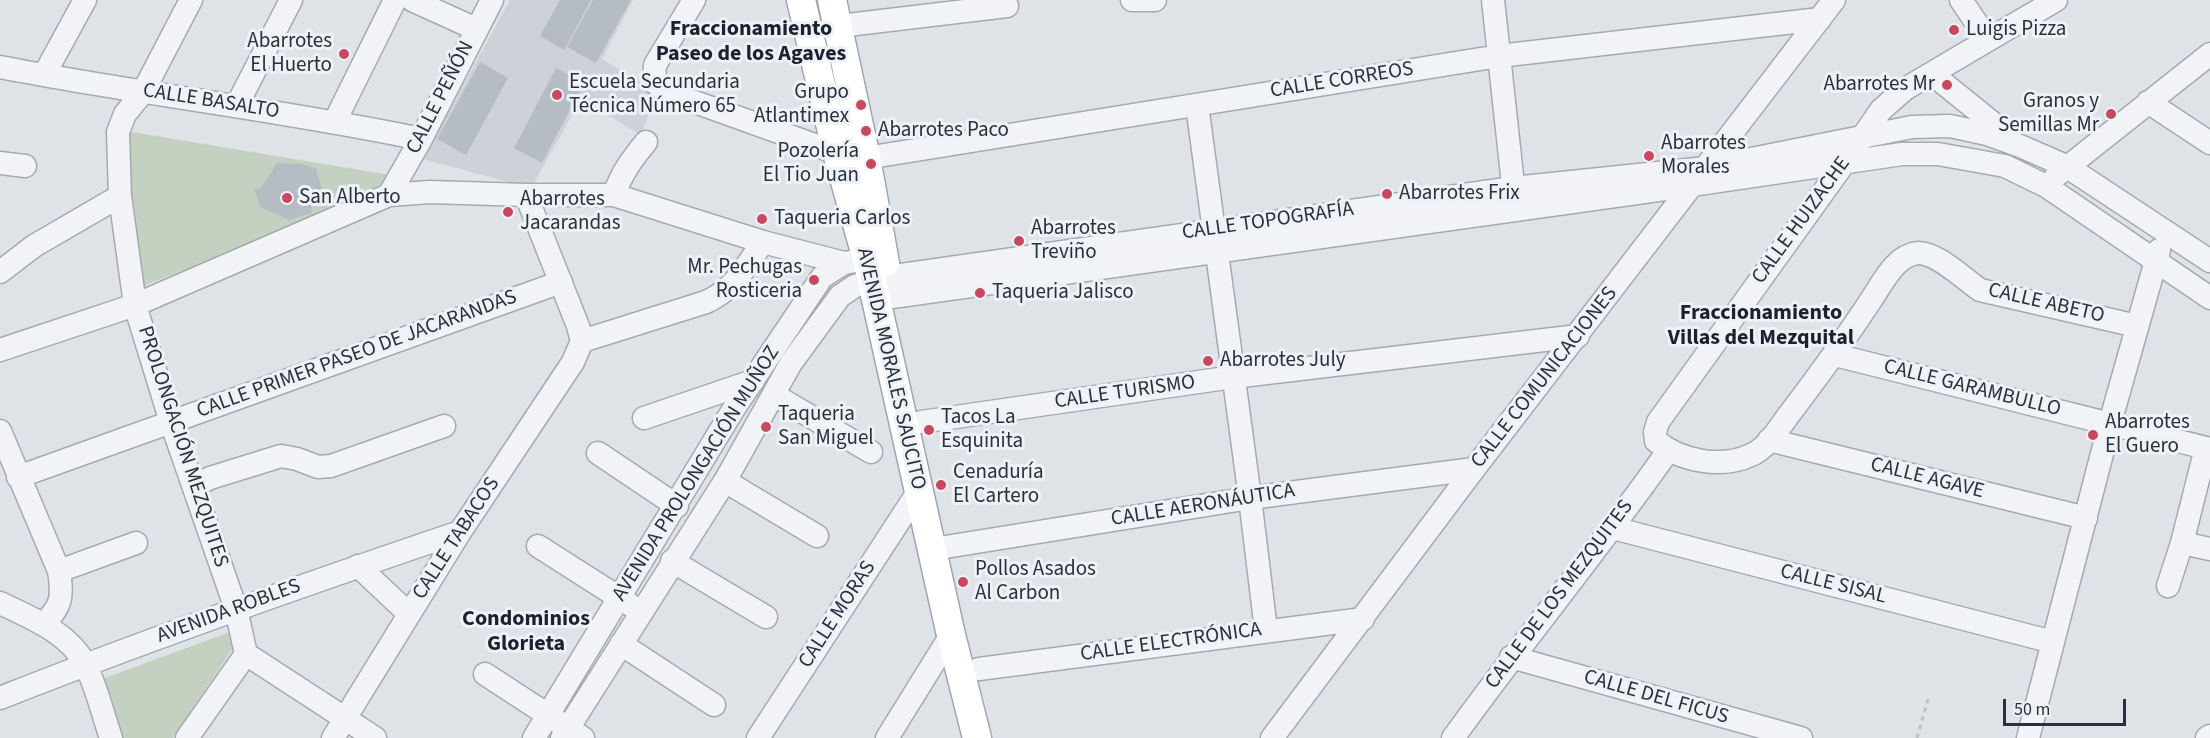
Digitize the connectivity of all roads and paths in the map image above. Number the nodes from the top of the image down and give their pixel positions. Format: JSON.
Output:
{"nodes":[{"id":1,"x":85,"y":0,"type":"edge"},
{"id":2,"x":191,"y":0,"type":"edge"},
{"id":3,"x":291,"y":0,"type":"edge"},
{"id":4,"x":395,"y":0,"type":"edge"},
{"id":5,"x":412,"y":0,"type":"edge"},
{"id":6,"x":492,"y":0,"type":"edge"},
{"id":7,"x":694,"y":0,"type":"edge"},
{"id":8,"x":801,"y":0,"type":"edge"},
{"id":9,"x":1132,"y":0,"type":"edge"},
{"id":10,"x":1155,"y":0,"type":"edge"},
{"id":11,"x":1493,"y":0,"type":"edge"},
{"id":12,"x":1834,"y":0,"type":"edge"},
{"id":13,"x":1961,"y":0,"type":"edge"},
{"id":14,"x":2056,"y":0,"type":"edge"},
{"id":15,"x":1007,"y":6,"type":"dead end"},
{"id":16,"x":836,"y":13,"type":"edge"},
{"id":17,"x":1820,"y":19,"type":"junction"},
{"id":18,"x":476,"y":29,"type":"junction"},
{"id":19,"x":1988,"y":40,"type":"junction"},
{"id":20,"x":2210,"y":54,"type":"edge"},
{"id":21,"x":1498,"y":56,"type":"junction"},
{"id":22,"x":0,"y":67,"type":"edge"},
{"id":23,"x":1932,"y":74,"type":"junction"},
{"id":24,"x":44,"y":75,"type":"junction"},
{"id":25,"x":143,"y":92,"type":"junction"},
{"id":26,"x":2148,"y":102,"type":"junction"},
{"id":27,"x":237,"y":105,"type":"junction"},
{"id":28,"x":1197,"y":105,"type":"junction"},
{"id":29,"x":335,"y":121,"type":"junction"},
{"id":30,"x":1862,"y":136,"type":"junction"},
{"id":31,"x":421,"y":139,"type":"junction"},
{"id":32,"x":646,"y":142,"type":"dead end"},
{"id":33,"x":2210,"y":143,"type":"edge"},
{"id":34,"x":2020,"y":146,"type":"junction"},
{"id":35,"x":837,"y":153,"type":"junction"},
{"id":36,"x":866,"y":158,"type":"junction"},
{"id":37,"x":1845,"y":162,"type":"junction"},
{"id":38,"x":0,"y":163,"type":"edge"},
{"id":39,"x":25,"y":166,"type":"dead end"},
{"id":40,"x":2066,"y":166,"type":"junction"},
{"id":41,"x":1699,"y":177,"type":"junction"},
{"id":42,"x":2046,"y":186,"type":"junction"},
{"id":43,"x":1513,"y":188,"type":"junction"},
{"id":44,"x":389,"y":195,"type":"junction"},
{"id":45,"x":526,"y":195,"type":"junction"},
{"id":46,"x":614,"y":195,"type":"junction"},
{"id":47,"x":120,"y":196,"type":"junction"},
{"id":48,"x":1516,"y":210,"type":"junction"},
{"id":49,"x":1214,"y":229,"type":"junction"},
{"id":50,"x":2165,"y":231,"type":"junction"},
{"id":51,"x":763,"y":242,"type":"junction"},
{"id":52,"x":1216,"y":252,"type":"junction"},
{"id":53,"x":2210,"y":261,"type":"edge"},
{"id":54,"x":2155,"y":262,"type":"junction"},
{"id":55,"x":0,"y":272,"type":"edge"},
{"id":56,"x":872,"y":275,"type":"junction"},
{"id":57,"x":561,"y":282,"type":"junction"},
{"id":58,"x":2210,"y":298,"type":"edge"},
{"id":59,"x":135,"y":305,"type":"junction"},
{"id":60,"x":2137,"y":326,"type":"junction"},
{"id":61,"x":1578,"y":336,"type":"junction"},
{"id":62,"x":582,"y":341,"type":"junction"},
{"id":63,"x":0,"y":350,"type":"edge"},
{"id":64,"x":1835,"y":355,"type":"junction"},
{"id":65,"x":1233,"y":377,"type":"junction"},
{"id":66,"x":753,"y":381,"type":"junction"},
{"id":67,"x":774,"y":395,"type":"junction"},
{"id":68,"x":733,"y":410,"type":"junction"},
{"id":69,"x":644,"y":418,"type":"dead end"},
{"id":70,"x":921,"y":422,"type":"junction"},
{"id":71,"x":171,"y":423,"type":"junction"},
{"id":72,"x":2110,"y":423,"type":"junction"},
{"id":73,"x":444,"y":426,"type":"dead end"},
{"id":74,"x":756,"y":427,"type":"junction"},
{"id":75,"x":0,"y":431,"type":"edge"},
{"id":76,"x":1769,"y":440,"type":"junction"},
{"id":77,"x":2208,"y":449,"type":"edge"},
{"id":78,"x":1668,"y":451,"type":"junction"},
{"id":79,"x":871,"y":452,"type":"dead end"},
{"id":80,"x":598,"y":453,"type":"dead end"},
{"id":81,"x":1474,"y":470,"type":"junction"},
{"id":82,"x":18,"y":477,"type":"junction"},
{"id":83,"x":725,"y":481,"type":"junction"},
{"id":84,"x":194,"y":486,"type":"junction"},
{"id":85,"x":918,"y":492,"type":"junction"},
{"id":86,"x":1250,"y":498,"type":"junction"},
{"id":87,"x":677,"y":506,"type":"junction"},
{"id":88,"x":2086,"y":518,"type":"junction"},
{"id":89,"x":1613,"y":528,"type":"junction"},
{"id":90,"x":460,"y":532,"type":"junction"},
{"id":91,"x":817,"y":536,"type":"dead end"},
{"id":92,"x":136,"y":543,"type":"dead end"},
{"id":93,"x":2182,"y":543,"type":"junction"},
{"id":94,"x":538,"y":546,"type":"dead end"},
{"id":95,"x":941,"y":548,"type":"junction"},
{"id":96,"x":2210,"y":549,"type":"edge"},
{"id":97,"x":672,"y":561,"type":"junction"},
{"id":98,"x":358,"y":566,"type":"junction"},
{"id":99,"x":59,"y":571,"type":"junction"},
{"id":100,"x":2168,"y":586,"type":"dead end"},
{"id":101,"x":620,"y":598,"type":"junction"},
{"id":102,"x":0,"y":603,"type":"edge"},
{"id":103,"x":236,"y":609,"type":"junction"},
{"id":104,"x":641,"y":612,"type":"junction"},
{"id":105,"x":408,"y":614,"type":"junction"},
{"id":106,"x":766,"y":617,"type":"dead end"},
{"id":107,"x":1363,"y":619,"type":"junction"},
{"id":108,"x":44,"y":624,"type":"junction"},
{"id":109,"x":1266,"y":630,"type":"junction"},
{"id":110,"x":951,"y":635,"type":"junction"},
{"id":111,"x":2053,"y":642,"type":"junction"},
{"id":112,"x":621,"y":645,"type":"junction"},
{"id":113,"x":246,"y":654,"type":"junction"},
{"id":114,"x":1511,"y":657,"type":"junction"},
{"id":115,"x":85,"y":664,"type":"junction"},
{"id":116,"x":979,"y":669,"type":"junction"},
{"id":117,"x":485,"y":674,"type":"dead end"},
{"id":118,"x":1929,"y":696,"type":"dead end"},
{"id":119,"x":0,"y":698,"type":"edge"},
{"id":120,"x":714,"y":705,"type":"dead end"},
{"id":121,"x":548,"y":715,"type":"junction"},
{"id":122,"x":345,"y":718,"type":"junction"},
{"id":123,"x":571,"y":735,"type":"edge"},
{"id":124,"x":760,"y":737,"type":"edge"},
{"id":125,"x":111,"y":738,"type":"edge"},
{"id":126,"x":187,"y":738,"type":"edge"},
{"id":127,"x":333,"y":738,"type":"edge"},
{"id":128,"x":375,"y":738,"type":"edge"},
{"id":129,"x":534,"y":738,"type":"edge"},
{"id":130,"x":887,"y":738,"type":"edge"},
{"id":131,"x":977,"y":738,"type":"edge"},
{"id":132,"x":995,"y":738,"type":"edge"},
{"id":133,"x":1272,"y":738,"type":"edge"},
{"id":134,"x":1453,"y":738,"type":"edge"},
{"id":135,"x":1801,"y":738,"type":"edge"},
{"id":136,"x":1917,"y":738,"type":"edge"},
{"id":137,"x":2028,"y":738,"type":"edge"}],
"edges":[{"from":1,"to":24,"type":"street"},
{"from":2,"to":25,"type":"street","name":"PROLONGACIÓN MEZQUITES"},
{"from":3,"to":27,"type":"street"},
{"from":4,"to":29,"type":"street"},
{"from":5,"to":18,"type":"street"},
{"from":6,"to":18,"type":"street","name":"CALLE PEÑÓN"},
{"from":7,"to":35,"type":"street"},
{"from":8,"to":35,"type":"main road","name":"AVENIDA MORALES SAUCITO"},
{"from":9,"to":10,"type":"street"},
{"from":11,"to":21,"type":"street"},
{"from":12,"to":17,"type":"street","name":"CALLE COMUNICACIONES"},
{"from":13,"to":19,"type":"street"},
{"from":14,"to":19,"type":"street","name":"CALLE HUIZACHE"},
{"from":15,"to":16,"type":"street"},
{"from":16,"to":36,"type":"main road","name":"AVENIDA MORALES SAUCITO"},
{"from":17,"to":21,"type":"street","name":"CALLE CORREOS"},
{"from":17,"to":41,"type":"street","name":"CALLE COMUNICACIONES"},
{"from":18,"to":31,"type":"street","name":"CALLE PEÑÓN"},
{"from":19,"to":23,"type":"street","name":"CALLE HUIZACHE"},
{"from":20,"to":26,"type":"street"},
{"from":21,"to":28,"type":"street","name":"CALLE CORREOS"},
{"from":21,"to":43,"type":"street"},
{"from":22,"to":24,"type":"street","name":"CALLE BASALTO"},
{"from":23,"to":30,"type":"street","name":"CALLE HUIZACHE"},
{"from":23,"to":34,"type":"street"},
{"from":24,"to":25,"type":"street","name":"CALLE BASALTO"},
{"from":25,"to":27,"type":"street","name":"CALLE BASALTO"},
{"from":25,"to":47,"type":"street","name":"PROLONGACIÓN MEZQUITES"},
{"from":26,"to":33,"type":"street"},
{"from":26,"to":40,"type":"street"},
{"from":27,"to":29,"type":"street","name":"CALLE BASALTO"},
{"from":28,"to":36,"type":"street","name":"CALLE CORREOS"},
{"from":28,"to":49,"type":"street"},
{"from":29,"to":31,"type":"street","name":"CALLE BASALTO"},
{"from":30,"to":34,"type":"street","name":"CALLE TOPOGRAFÍA"},
{"from":30,"to":37,"type":"street","name":"CALLE HUIZACHE"},
{"from":30,"to":41,"type":"street","name":"CALLE TOPOGRAFÍA"},
{"from":31,"to":44,"type":"street","name":"CALLE PEÑÓN"},
{"from":32,"to":46,"type":"street"},
{"from":34,"to":40,"type":"street"},
{"from":35,"to":56,"type":"main road","name":"AVENIDA MORALES SAUCITO"},
{"from":36,"to":56,"type":"main road","name":"AVENIDA MORALES SAUCITO"},
{"from":37,"to":41,"type":"street","name":"CALLE TOPOGRAFÍA"},
{"from":37,"to":42,"type":"street","name":"CALLE TOPOGRAFÍA"},
{"from":37,"to":78,"type":"street","name":"CALLE HUIZACHE"},
{"from":38,"to":39,"type":"street"},
{"from":40,"to":42,"type":"street"},
{"from":40,"to":50,"type":"street"},
{"from":41,"to":43,"type":"street","name":"CALLE TOPOGRAFÍA"},
{"from":41,"to":48,"type":"street","name":"CALLE TOPOGRAFÍA"},
{"from":41,"to":61,"type":"street","name":"CALLE COMUNICACIONES"},
{"from":42,"to":54,"type":"street","name":"CALLE TOPOGRAFÍA"},
{"from":43,"to":48,"type":"street"},
{"from":43,"to":49,"type":"street","name":"CALLE TOPOGRAFÍA"},
{"from":44,"to":45,"type":"street"},
{"from":44,"to":59,"type":"street"},
{"from":45,"to":46,"type":"street"},
{"from":45,"to":57,"type":"street"},
{"from":46,"to":51,"type":"street"},
{"from":47,"to":55,"type":"street"},
{"from":47,"to":59,"type":"street","name":"PROLONGACIÓN MEZQUITES"},
{"from":48,"to":52,"type":"street","name":"CALLE TOPOGRAFÍA"},
{"from":49,"to":52,"type":"street"},
{"from":49,"to":56,"type":"street","name":"CALLE TOPOGRAFÍA"},
{"from":50,"to":53,"type":"street"},
{"from":50,"to":54,"type":"street"},
{"from":51,"to":56,"type":"street"},
{"from":51,"to":62,"type":"street"},
{"from":52,"to":56,"type":"street","name":"CALLE TOPOGRAFÍA"},
{"from":52,"to":65,"type":"street"},
{"from":54,"to":58,"type":"street","name":"CALLE TOPOGRAFÍA"},
{"from":54,"to":60,"type":"street"},
{"from":56,"to":66,"type":"street","name":"AVENIDA PROLONGACIÓN MUÑOZ"},
{"from":56,"to":67,"type":"street","name":"AVENIDA PROLONGACIÓN MUÑOZ"},
{"from":56,"to":70,"type":"main road","name":"AVENIDA MORALES SAUCITO"},
{"from":56,"to":85,"type":"main road","name":"AVENIDA MORALES SAUCITO"},
{"from":57,"to":62,"type":"street"},
{"from":57,"to":71,"type":"street","name":"CALLE PRIMER PASEO DE JACARANDAS"},
{"from":59,"to":63,"type":"street"},
{"from":59,"to":71,"type":"street","name":"PROLONGACIÓN MEZQUITES"},
{"from":60,"to":64,"type":"street","name":"CALLE ABETO"},
{"from":60,"to":72,"type":"street"},
{"from":61,"to":65,"type":"street","name":"CALLE TURISMO"},
{"from":61,"to":81,"type":"street","name":"CALLE COMUNICACIONES"},
{"from":62,"to":90,"type":"street","name":"CALLE TABACOS"},
{"from":64,"to":72,"type":"street","name":"CALLE GARAMBULLO"},
{"from":64,"to":76,"type":"street","name":"CALLE ABETO"},
{"from":65,"to":70,"type":"street","name":"CALLE TURISMO"},
{"from":65,"to":86,"type":"street"},
{"from":66,"to":68,"type":"street","name":"AVENIDA PROLONGACIÓN MUÑOZ"},
{"from":66,"to":69,"type":"street"},
{"from":67,"to":74,"type":"street","name":"AVENIDA PROLONGACIÓN MUÑOZ"},
{"from":67,"to":79,"type":"street"},
{"from":68,"to":74,"type":"street"},
{"from":68,"to":87,"type":"street","name":"AVENIDA PROLONGACIÓN MUÑOZ"},
{"from":70,"to":95,"type":"main road","name":"AVENIDA MORALES SAUCITO"},
{"from":71,"to":82,"type":"street","name":"CALLE PRIMER PASEO DE JACARANDAS"},
{"from":71,"to":84,"type":"street","name":"PROLONGACIÓN MEZQUITES"},
{"from":72,"to":77,"type":"street","name":"CALLE GARAMBULLO"},
{"from":72,"to":88,"type":"street"},
{"from":73,"to":84,"type":"street"},
{"from":74,"to":83,"type":"street","name":"AVENIDA PROLONGACIÓN MUÑOZ"},
{"from":75,"to":82,"type":"street"},
{"from":76,"to":78,"type":"street","name":"CALLE ABETO"},
{"from":76,"to":88,"type":"street","name":"CALLE AGAVE"},
{"from":77,"to":93,"type":"street"},
{"from":78,"to":89,"type":"street","name":"CALLE DE LOS MEZQUITES"},
{"from":80,"to":87,"type":"street"},
{"from":81,"to":86,"type":"street","name":"CALLE AERONÁUTICA"},
{"from":81,"to":107,"type":"street","name":"CALLE COMUNICACIONES"},
{"from":82,"to":99,"type":"street"},
{"from":83,"to":91,"type":"street"},
{"from":83,"to":97,"type":"street","name":"AVENIDA PROLONGACIÓN MUÑOZ"},
{"from":84,"to":103,"type":"street","name":"PROLONGACIÓN MEZQUITES"},
{"from":85,"to":95,"type":"main road","name":"AVENIDA MORALES SAUCITO"},
{"from":85,"to":124,"type":"street","name":"CALLE MORAS"},
{"from":86,"to":95,"type":"street","name":"CALLE AERONÁUTICA"},
{"from":86,"to":109,"type":"street"},
{"from":87,"to":101,"type":"street","name":"AVENIDA PROLONGACIÓN MUÑOZ"},
{"from":88,"to":111,"type":"street"},
{"from":89,"to":111,"type":"street","name":"CALLE SISAL"},
{"from":89,"to":114,"type":"street","name":"CALLE DE LOS MEZQUITES"},
{"from":90,"to":98,"type":"street","name":"AVENIDA ROBLES"},
{"from":90,"to":105,"type":"street","name":"CALLE TABACOS"},
{"from":92,"to":99,"type":"street"},
{"from":93,"to":96,"type":"street"},
{"from":93,"to":100,"type":"street"},
{"from":94,"to":101,"type":"street"},
{"from":95,"to":110,"type":"main road","name":"AVENIDA MORALES SAUCITO"},
{"from":95,"to":116,"type":"main road","name":"AVENIDA MORALES SAUCITO"},
{"from":97,"to":104,"type":"street","name":"AVENIDA PROLONGACIÓN MUÑOZ"},
{"from":97,"to":106,"type":"street"},
{"from":98,"to":103,"type":"street","name":"AVENIDA ROBLES"},
{"from":98,"to":105,"type":"street"},
{"from":99,"to":108,"type":"street"},
{"from":101,"to":104,"type":"street"},
{"from":101,"to":121,"type":"street","name":"AVENIDA PROLONGACIÓN MUÑOZ"},
{"from":102,"to":108,"type":"street"},
{"from":103,"to":113,"type":"street","name":"PROLONGACIÓN MEZQUITES"},
{"from":103,"to":115,"type":"street","name":"AVENIDA ROBLES"},
{"from":104,"to":112,"type":"street","name":"AVENIDA PROLONGACIÓN MUÑOZ"},
{"from":105,"to":122,"type":"street","name":"CALLE TABACOS"},
{"from":107,"to":109,"type":"street","name":"CALLE ELECTRÓNICA"},
{"from":107,"to":133,"type":"street","name":"CALLE COMUNICACIONES"},
{"from":108,"to":115,"type":"street"},
{"from":109,"to":116,"type":"street","name":"CALLE ELECTRÓNICA"},
{"from":110,"to":130,"type":"street"},
{"from":110,"to":131,"type":"main road","name":"AVENIDA MORALES SAUCITO"},
{"from":111,"to":137,"type":"street"},
{"from":112,"to":120,"type":"street"},
{"from":112,"to":123,"type":"street","name":"AVENIDA PROLONGACIÓN MUÑOZ"},
{"from":113,"to":122,"type":"street"},
{"from":113,"to":126,"type":"street"},
{"from":114,"to":134,"type":"street","name":"CALLE DE LOS MEZQUITES"},
{"from":114,"to":135,"type":"street","name":"CALLE DEL FICUS"},
{"from":115,"to":119,"type":"street","name":"AVENIDA ROBLES"},
{"from":115,"to":125,"type":"street"},
{"from":116,"to":132,"type":"main road","name":"AVENIDA MORALES SAUCITO"},
{"from":117,"to":121,"type":"street"},
{"from":118,"to":136,"type":"path"},
{"from":121,"to":123,"type":"street"},
{"from":121,"to":129,"type":"street","name":"AVENIDA PROLONGACIÓN MUÑOZ"},
{"from":122,"to":127,"type":"street","name":"CALLE TABACOS"},
{"from":122,"to":128,"type":"street"}]}
